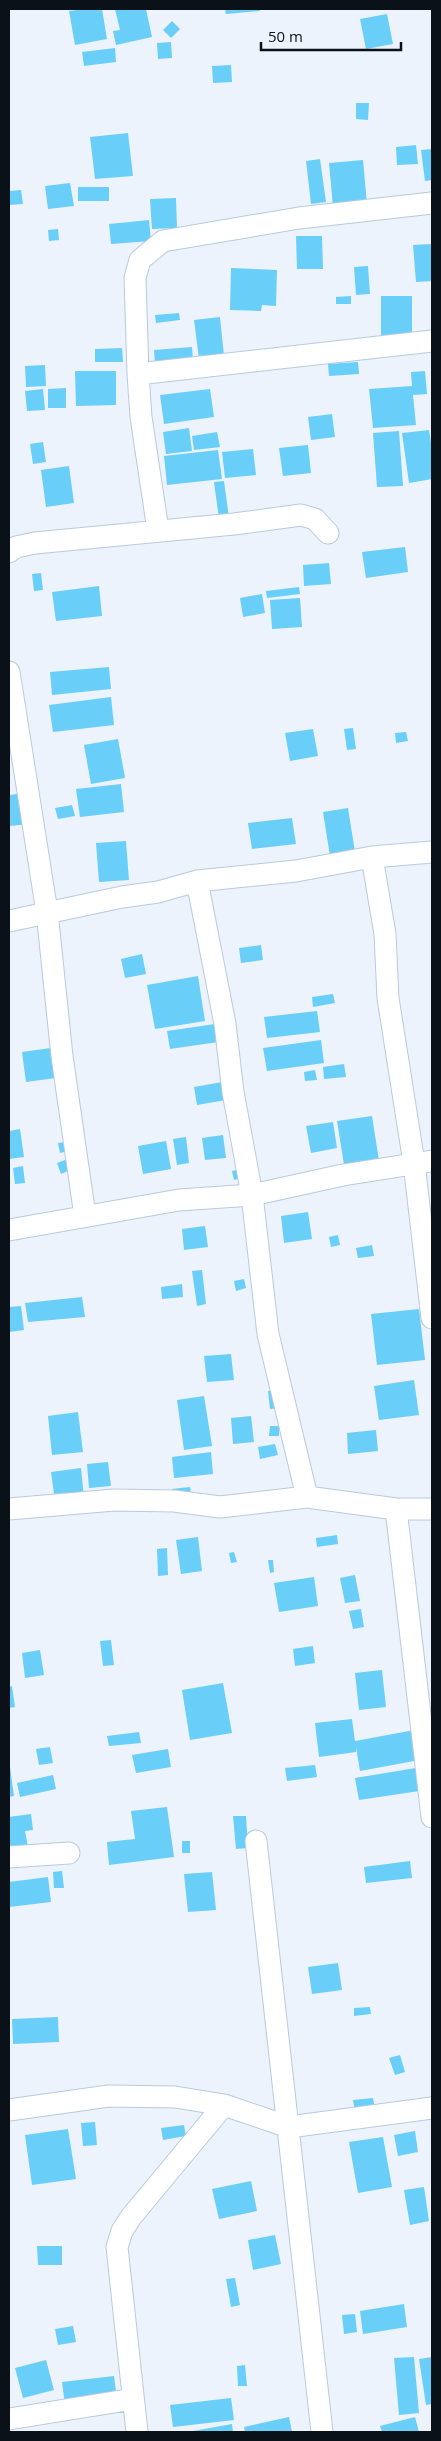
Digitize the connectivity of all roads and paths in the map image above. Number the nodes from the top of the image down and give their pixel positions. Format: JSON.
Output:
{"nodes":[{"id":1,"x":432,"y":203,"type":"edge"},
{"id":2,"x":432,"y":341,"type":"edge"},
{"id":3,"x":138,"y":374,"type":"junction"},
{"id":4,"x":158,"y":530,"type":"junction"},
{"id":5,"x":328,"y":533,"type":"dead end"},
{"id":6,"x":9,"y":552,"type":"edge"},
{"id":7,"x":9,"y":672,"type":"edge"},
{"id":8,"x":432,"y":852,"type":"edge"},
{"id":9,"x":372,"y":858,"type":"junction"},
{"id":10,"x":197,"y":880,"type":"junction"},
{"id":11,"x":47,"y":912,"type":"junction"},
{"id":12,"x":9,"y":922,"type":"edge"},
{"id":13,"x":423,"y":1162,"type":"edge"},
{"id":14,"x":252,"y":1194,"type":"junction"},
{"id":15,"x":85,"y":1216,"type":"junction"},
{"id":16,"x":9,"y":1230,"type":"edge"},
{"id":17,"x":432,"y":1318,"type":"edge"},
{"id":18,"x":307,"y":1497,"type":"junction"},
{"id":19,"x":9,"y":1509,"type":"edge"},
{"id":20,"x":396,"y":1509,"type":"junction"},
{"id":21,"x":432,"y":1509,"type":"edge"},
{"id":22,"x":432,"y":1817,"type":"edge"},
{"id":23,"x":256,"y":1842,"type":"dead end"},
{"id":24,"x":69,"y":1853,"type":"dead end"},
{"id":25,"x":9,"y":1857,"type":"edge"},
{"id":26,"x":224,"y":2105,"type":"junction"},
{"id":27,"x":432,"y":2108,"type":"edge"},
{"id":28,"x":9,"y":2110,"type":"edge"},
{"id":29,"x":288,"y":2126,"type":"junction"},
{"id":30,"x":133,"y":2399,"type":"junction"},
{"id":31,"x":9,"y":2419,"type":"edge"},
{"id":32,"x":137,"y":2432,"type":"edge"},
{"id":33,"x":322,"y":2432,"type":"edge"}],
"edges":[{"from":1,"to":3,"type":"street"},
{"from":2,"to":3,"type":"street"},
{"from":3,"to":4,"type":"street"},
{"from":4,"to":5,"type":"street"},
{"from":4,"to":6,"type":"street"},
{"from":7,"to":11,"type":"street"},
{"from":8,"to":9,"type":"street"},
{"from":9,"to":10,"type":"street"},
{"from":9,"to":13,"type":"street"},
{"from":10,"to":11,"type":"street"},
{"from":10,"to":14,"type":"street"},
{"from":11,"to":12,"type":"street"},
{"from":11,"to":15,"type":"street"},
{"from":13,"to":14,"type":"street"},
{"from":13,"to":17,"type":"street"},
{"from":14,"to":15,"type":"street"},
{"from":14,"to":18,"type":"street"},
{"from":15,"to":16,"type":"street"},
{"from":18,"to":19,"type":"street"},
{"from":18,"to":20,"type":"street"},
{"from":20,"to":21,"type":"street"},
{"from":20,"to":22,"type":"street"},
{"from":23,"to":29,"type":"street"},
{"from":24,"to":25,"type":"street"},
{"from":26,"to":28,"type":"street"},
{"from":26,"to":29,"type":"street"},
{"from":26,"to":30,"type":"street"},
{"from":27,"to":29,"type":"street"},
{"from":29,"to":33,"type":"street"},
{"from":30,"to":31,"type":"street"},
{"from":30,"to":32,"type":"street"}]}
